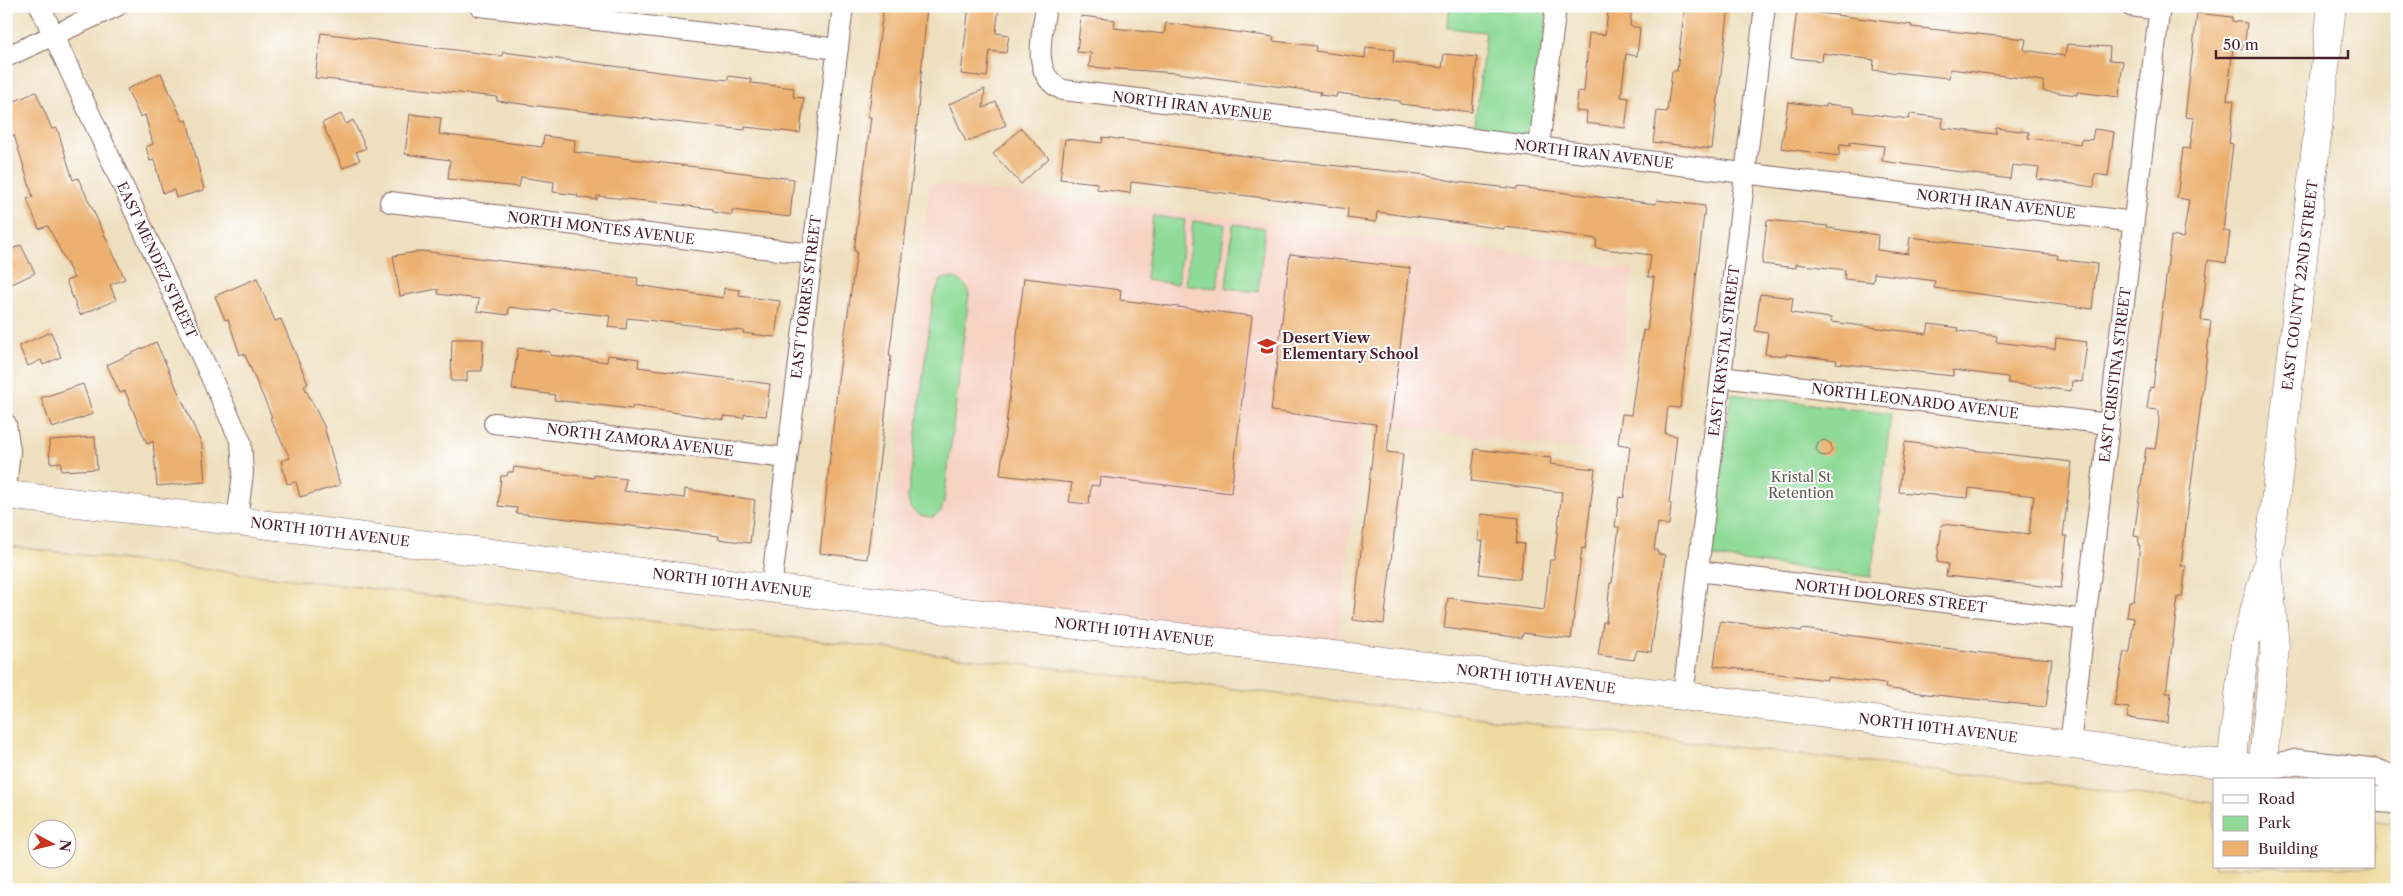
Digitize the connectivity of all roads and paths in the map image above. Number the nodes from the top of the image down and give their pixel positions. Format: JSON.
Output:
{"nodes":[{"id":1,"x":40,"y":6,"type":"edge"},
{"id":2,"x":117,"y":6,"type":"edge"},
{"id":3,"x":480,"y":6,"type":"edge"},
{"id":4,"x":843,"y":6,"type":"edge"},
{"id":5,"x":1046,"y":6,"type":"edge"},
{"id":6,"x":1556,"y":6,"type":"edge"},
{"id":7,"x":1765,"y":6,"type":"edge"},
{"id":8,"x":2131,"y":6,"type":"edge"},
{"id":9,"x":2332,"y":6,"type":"edge"},
{"id":10,"x":2160,"y":8,"type":"edge"},
{"id":11,"x":53,"y":35,"type":"junction"},
{"id":12,"x":838,"y":49,"type":"junction"},
{"id":13,"x":6,"y":57,"type":"edge"},
{"id":14,"x":1539,"y":147,"type":"junction"},
{"id":15,"x":1744,"y":172,"type":"junction"},
{"id":16,"x":390,"y":202,"type":"dead end"},
{"id":17,"x":2134,"y":222,"type":"junction"},
{"id":18,"x":812,"y":254,"type":"junction"},
{"id":19,"x":1721,"y":378,"type":"junction"},
{"id":20,"x":494,"y":423,"type":"dead end"},
{"id":21,"x":6,"y":424,"type":"edge"},
{"id":22,"x":2109,"y":424,"type":"junction"},
{"id":23,"x":787,"y":458,"type":"junction"},
{"id":24,"x":6,"y":489,"type":"edge"},
{"id":25,"x":6,"y":495,"type":"edge"},
{"id":26,"x":237,"y":521,"type":"junction"},
{"id":27,"x":2268,"y":563,"type":"junction"},
{"id":28,"x":1698,"y":571,"type":"junction"},
{"id":29,"x":771,"y":588,"type":"junction"},
{"id":30,"x":2085,"y":620,"type":"junction"},
{"id":31,"x":1683,"y":696,"type":"junction"},
{"id":32,"x":2070,"y":744,"type":"junction"},
{"id":33,"x":2231,"y":766,"type":"junction"},
{"id":34,"x":2271,"y":774,"type":"edge"},
{"id":35,"x":2397,"y":780,"type":"edge"},
{"id":36,"x":2376,"y":798,"type":"edge"},
{"id":37,"x":2397,"y":801,"type":"edge"}],
"edges":[{"from":1,"to":11,"type":"street","name":"EAST MENDEZ STREET"},
{"from":2,"to":11,"type":"street"},
{"from":3,"to":12,"type":"street"},
{"from":4,"to":12,"type":"street","name":"EAST TORRES STREET"},
{"from":5,"to":14,"type":"street","name":"NORTH IRAN AVENUE"},
{"from":6,"to":14,"type":"street"},
{"from":7,"to":15,"type":"street","name":"EAST KRYSTAL STREET"},
{"from":8,"to":10,"type":"street"},
{"from":9,"to":27,"type":"main road","name":"EAST COUNTY 22ND STREET"},
{"from":10,"to":17,"type":"street","name":"EAST CRISTINA STREET"},
{"from":11,"to":13,"type":"street"},
{"from":11,"to":26,"type":"street","name":"EAST MENDEZ STREET"},
{"from":12,"to":18,"type":"street","name":"EAST TORRES STREET"},
{"from":14,"to":15,"type":"street","name":"NORTH IRAN AVENUE"},
{"from":15,"to":17,"type":"street","name":"NORTH IRAN AVENUE"},
{"from":15,"to":19,"type":"street","name":"EAST KRYSTAL STREET"},
{"from":16,"to":18,"type":"street","name":"NORTH MONTES AVENUE"},
{"from":17,"to":22,"type":"street","name":"EAST CRISTINA STREET"},
{"from":18,"to":23,"type":"street","name":"EAST TORRES STREET"},
{"from":19,"to":22,"type":"street","name":"NORTH LEONARDO AVENUE"},
{"from":19,"to":28,"type":"street","name":"EAST KRYSTAL STREET"},
{"from":20,"to":23,"type":"street","name":"NORTH ZAMORA AVENUE"},
{"from":21,"to":24,"type":"street"},
{"from":22,"to":30,"type":"street","name":"EAST CRISTINA STREET"},
{"from":23,"to":29,"type":"street","name":"EAST TORRES STREET"},
{"from":25,"to":26,"type":"main road","name":"NORTH 10TH AVENUE"},
{"from":26,"to":29,"type":"main road","name":"NORTH 10TH AVENUE"},
{"from":27,"to":33,"type":"main road","name":"EAST COUNTY 22ND STREET"},
{"from":27,"to":34,"type":"main road","name":"EAST COUNTY 22ND STREET"},
{"from":28,"to":30,"type":"street","name":"NORTH DOLORES STREET"},
{"from":28,"to":31,"type":"street","name":"EAST KRYSTAL STREET"},
{"from":29,"to":31,"type":"main road","name":"NORTH 10TH AVENUE"},
{"from":30,"to":32,"type":"street","name":"EAST CRISTINA STREET"},
{"from":31,"to":32,"type":"main road","name":"NORTH 10TH AVENUE"},
{"from":32,"to":33,"type":"main road","name":"NORTH 10TH AVENUE"},
{"from":33,"to":34,"type":"main road","name":"NORTH 10TH AVENUE"},
{"from":34,"to":35,"type":"street","name":"NORTH 10TH AVENUE"},
{"from":36,"to":37,"type":"street"}]}
